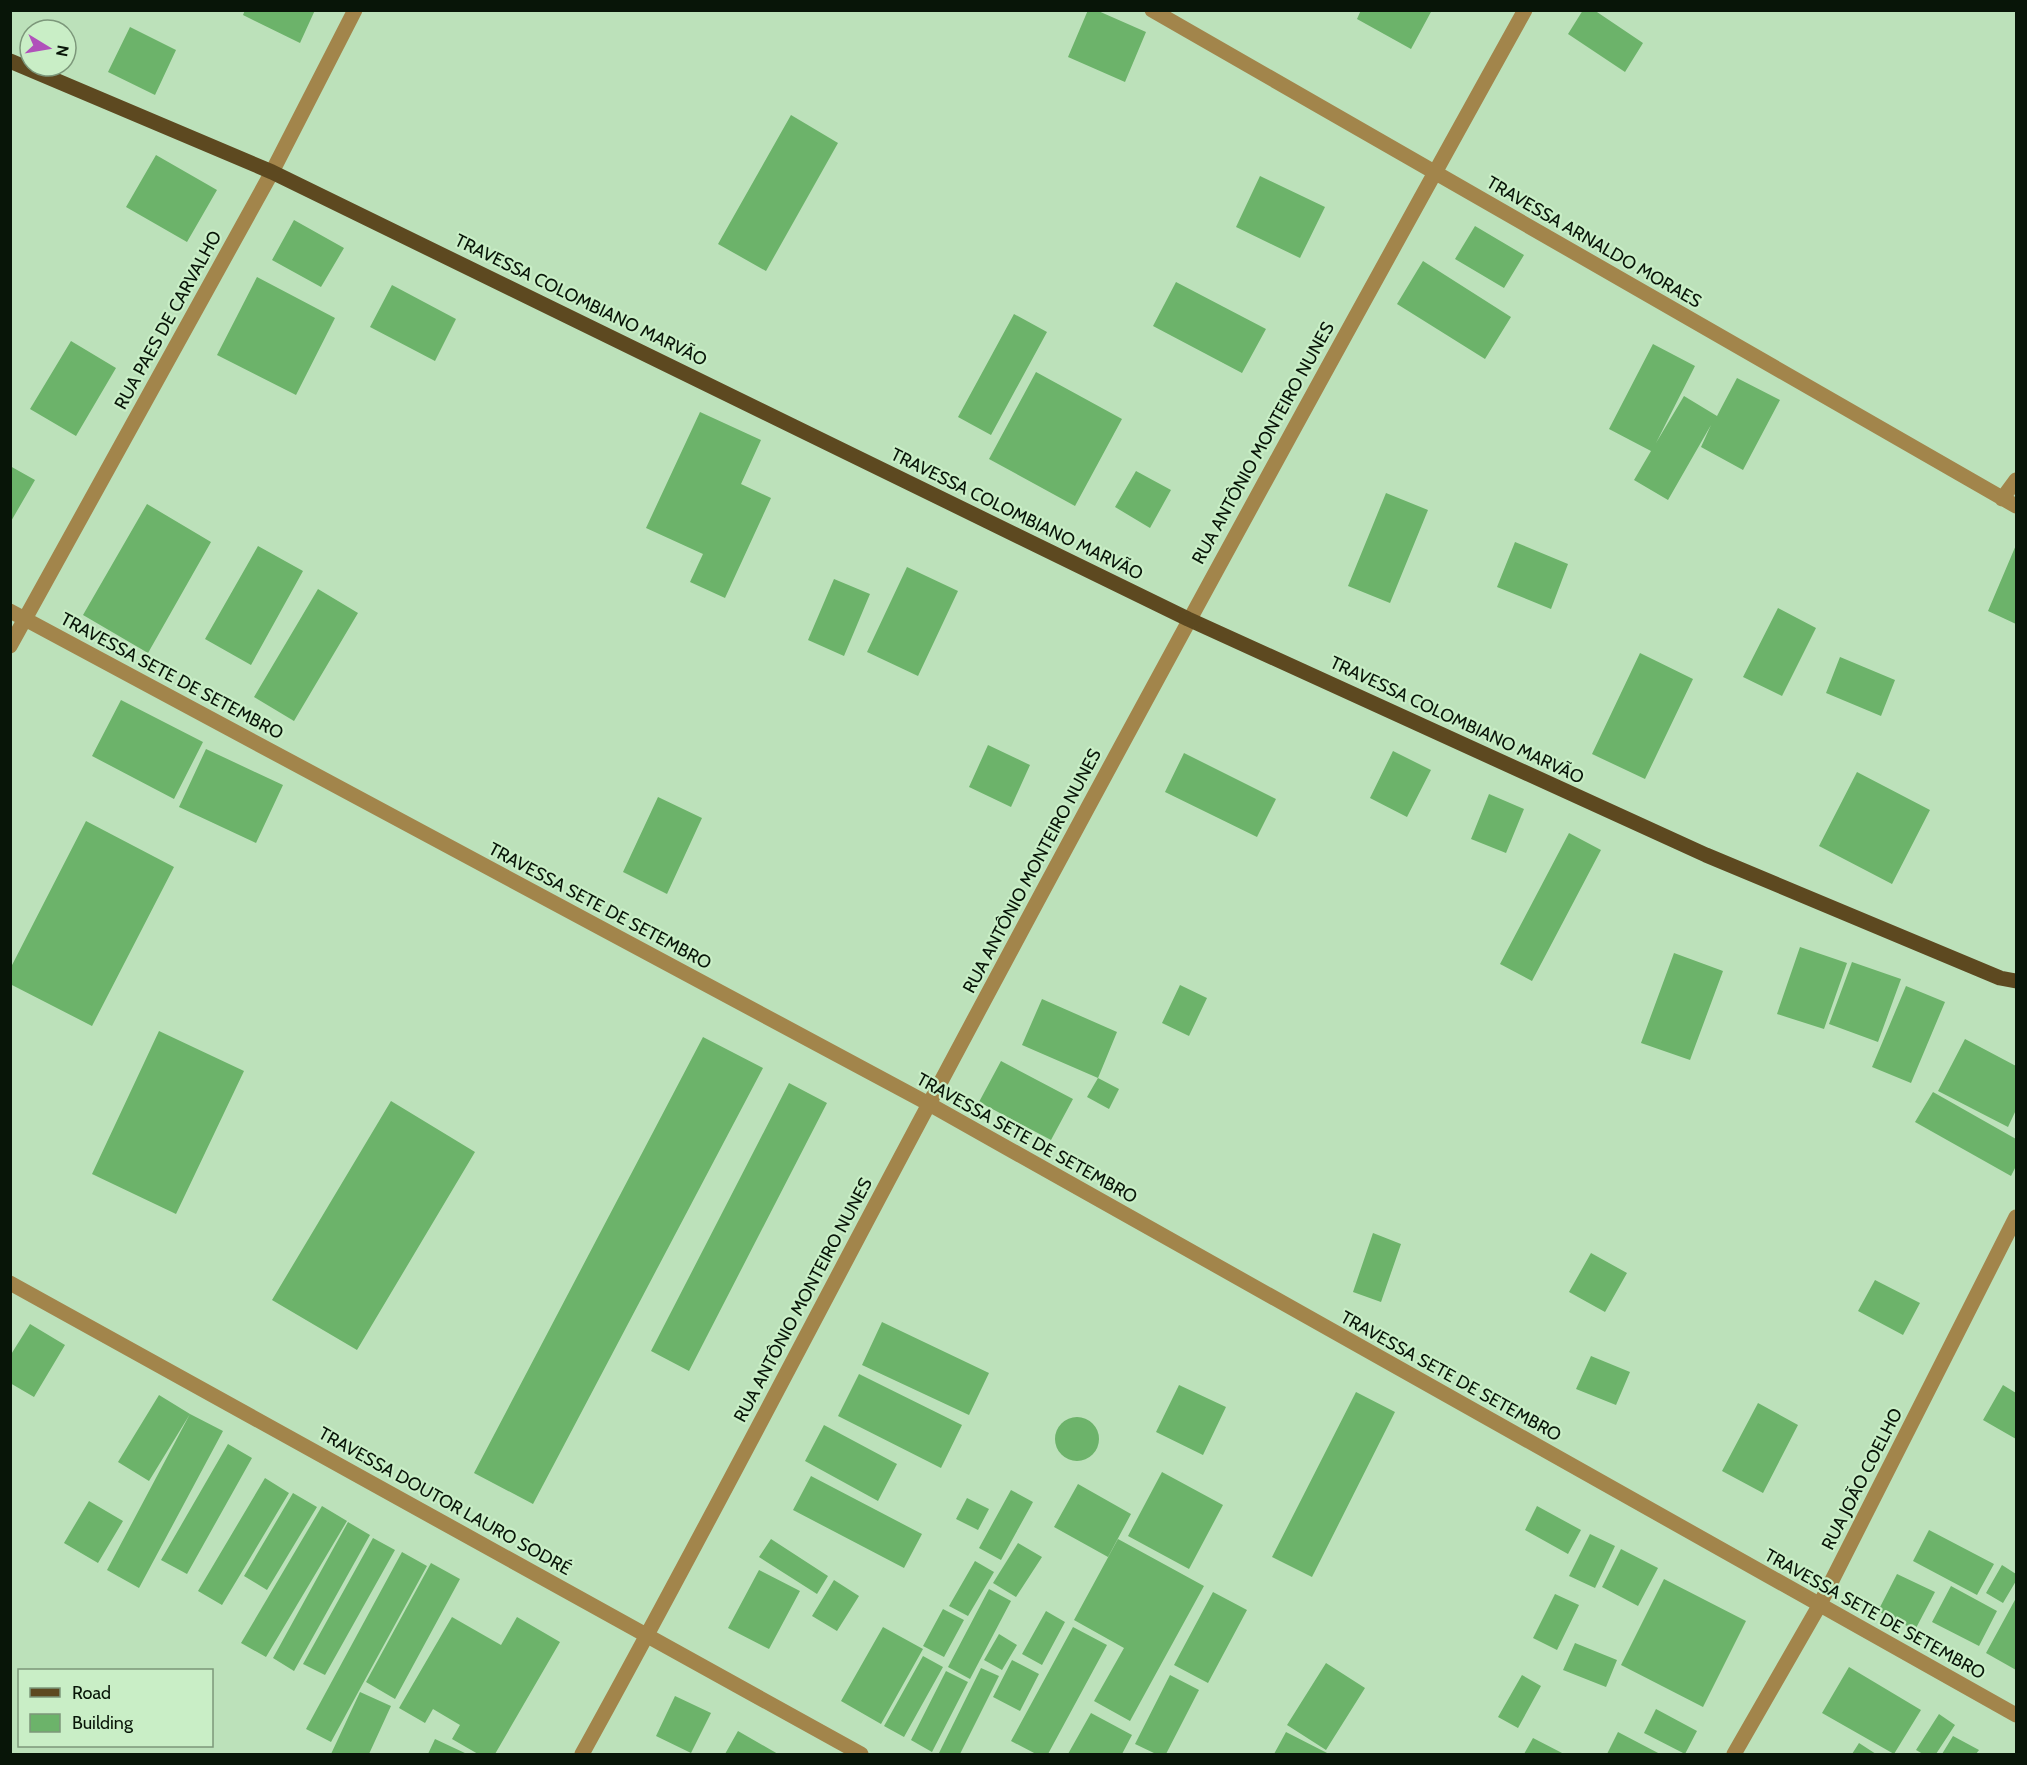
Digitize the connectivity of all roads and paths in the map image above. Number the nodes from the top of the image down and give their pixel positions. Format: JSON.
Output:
{"nodes":[{"id":1,"x":356,"y":10,"type":"edge"},
{"id":2,"x":1152,"y":10,"type":"edge"},
{"id":3,"x":1525,"y":10,"type":"edge"},
{"id":4,"x":10,"y":61,"type":"edge"},
{"id":5,"x":272,"y":172,"type":"junction"},
{"id":6,"x":1434,"y":173,"type":"junction"},
{"id":7,"x":2016,"y":480,"type":"edge"},
{"id":8,"x":2002,"y":499,"type":"junction"},
{"id":9,"x":2016,"y":506,"type":"edge"},
{"id":10,"x":10,"y":611,"type":"edge"},
{"id":11,"x":25,"y":619,"type":"junction"},
{"id":12,"x":1188,"y":619,"type":"junction"},
{"id":13,"x":10,"y":646,"type":"edge"},
{"id":14,"x":2016,"y":981,"type":"edge"},
{"id":15,"x":928,"y":1104,"type":"junction"},
{"id":16,"x":2015,"y":1222,"type":"edge"},
{"id":17,"x":10,"y":1282,"type":"edge"},
{"id":18,"x":1819,"y":1606,"type":"junction"},
{"id":19,"x":648,"y":1636,"type":"junction"},
{"id":20,"x":2016,"y":1715,"type":"edge"},
{"id":21,"x":582,"y":1755,"type":"edge"},
{"id":22,"x":861,"y":1755,"type":"edge"},
{"id":23,"x":1734,"y":1755,"type":"edge"}],
"edges":[{"from":1,"to":5,"type":"street","name":"RUA PAES DE CARVALHO"},
{"from":2,"to":6,"type":"street","name":"TRAVESSA ARNALDO MORAES"},
{"from":3,"to":6,"type":"street","name":"RUA ANTÔNIO MONTEIRO NUNES"},
{"from":4,"to":5,"type":"main road","name":"TRAVESSA COLOMBIANO MARVÃO"},
{"from":5,"to":11,"type":"street","name":"RUA PAES DE CARVALHO"},
{"from":5,"to":12,"type":"main road","name":"TRAVESSA COLOMBIANO MARVÃO"},
{"from":6,"to":8,"type":"street","name":"TRAVESSA ARNALDO MORAES"},
{"from":6,"to":12,"type":"street","name":"RUA ANTÔNIO MONTEIRO NUNES"},
{"from":7,"to":8,"type":"street"},
{"from":8,"to":9,"type":"street","name":"TRAVESSA ARNALDO MORAES"},
{"from":10,"to":11,"type":"street","name":"TRAVESSA SETE DE SETEMBRO"},
{"from":11,"to":13,"type":"street","name":"RUA PAES DE CARVALHO"},
{"from":11,"to":15,"type":"street","name":"TRAVESSA SETE DE SETEMBRO"},
{"from":12,"to":14,"type":"main road","name":"TRAVESSA COLOMBIANO MARVÃO"},
{"from":12,"to":15,"type":"street","name":"RUA ANTÔNIO MONTEIRO NUNES"},
{"from":15,"to":18,"type":"street","name":"TRAVESSA SETE DE SETEMBRO"},
{"from":15,"to":19,"type":"street","name":"RUA ANTÔNIO MONTEIRO NUNES"},
{"from":16,"to":18,"type":"street","name":"RUA JOÃO COELHO"},
{"from":17,"to":19,"type":"street","name":"TRAVESSA DOUTOR LAURO SODRÉ"},
{"from":18,"to":20,"type":"street","name":"TRAVESSA SETE DE SETEMBRO"},
{"from":18,"to":23,"type":"street","name":"RUA JOÃO COELHO"},
{"from":19,"to":21,"type":"street","name":"RUA ANTÔNIO MONTEIRO NUNES"},
{"from":19,"to":22,"type":"street","name":"TRAVESSA DOUTOR LAURO SODRÉ"}]}
